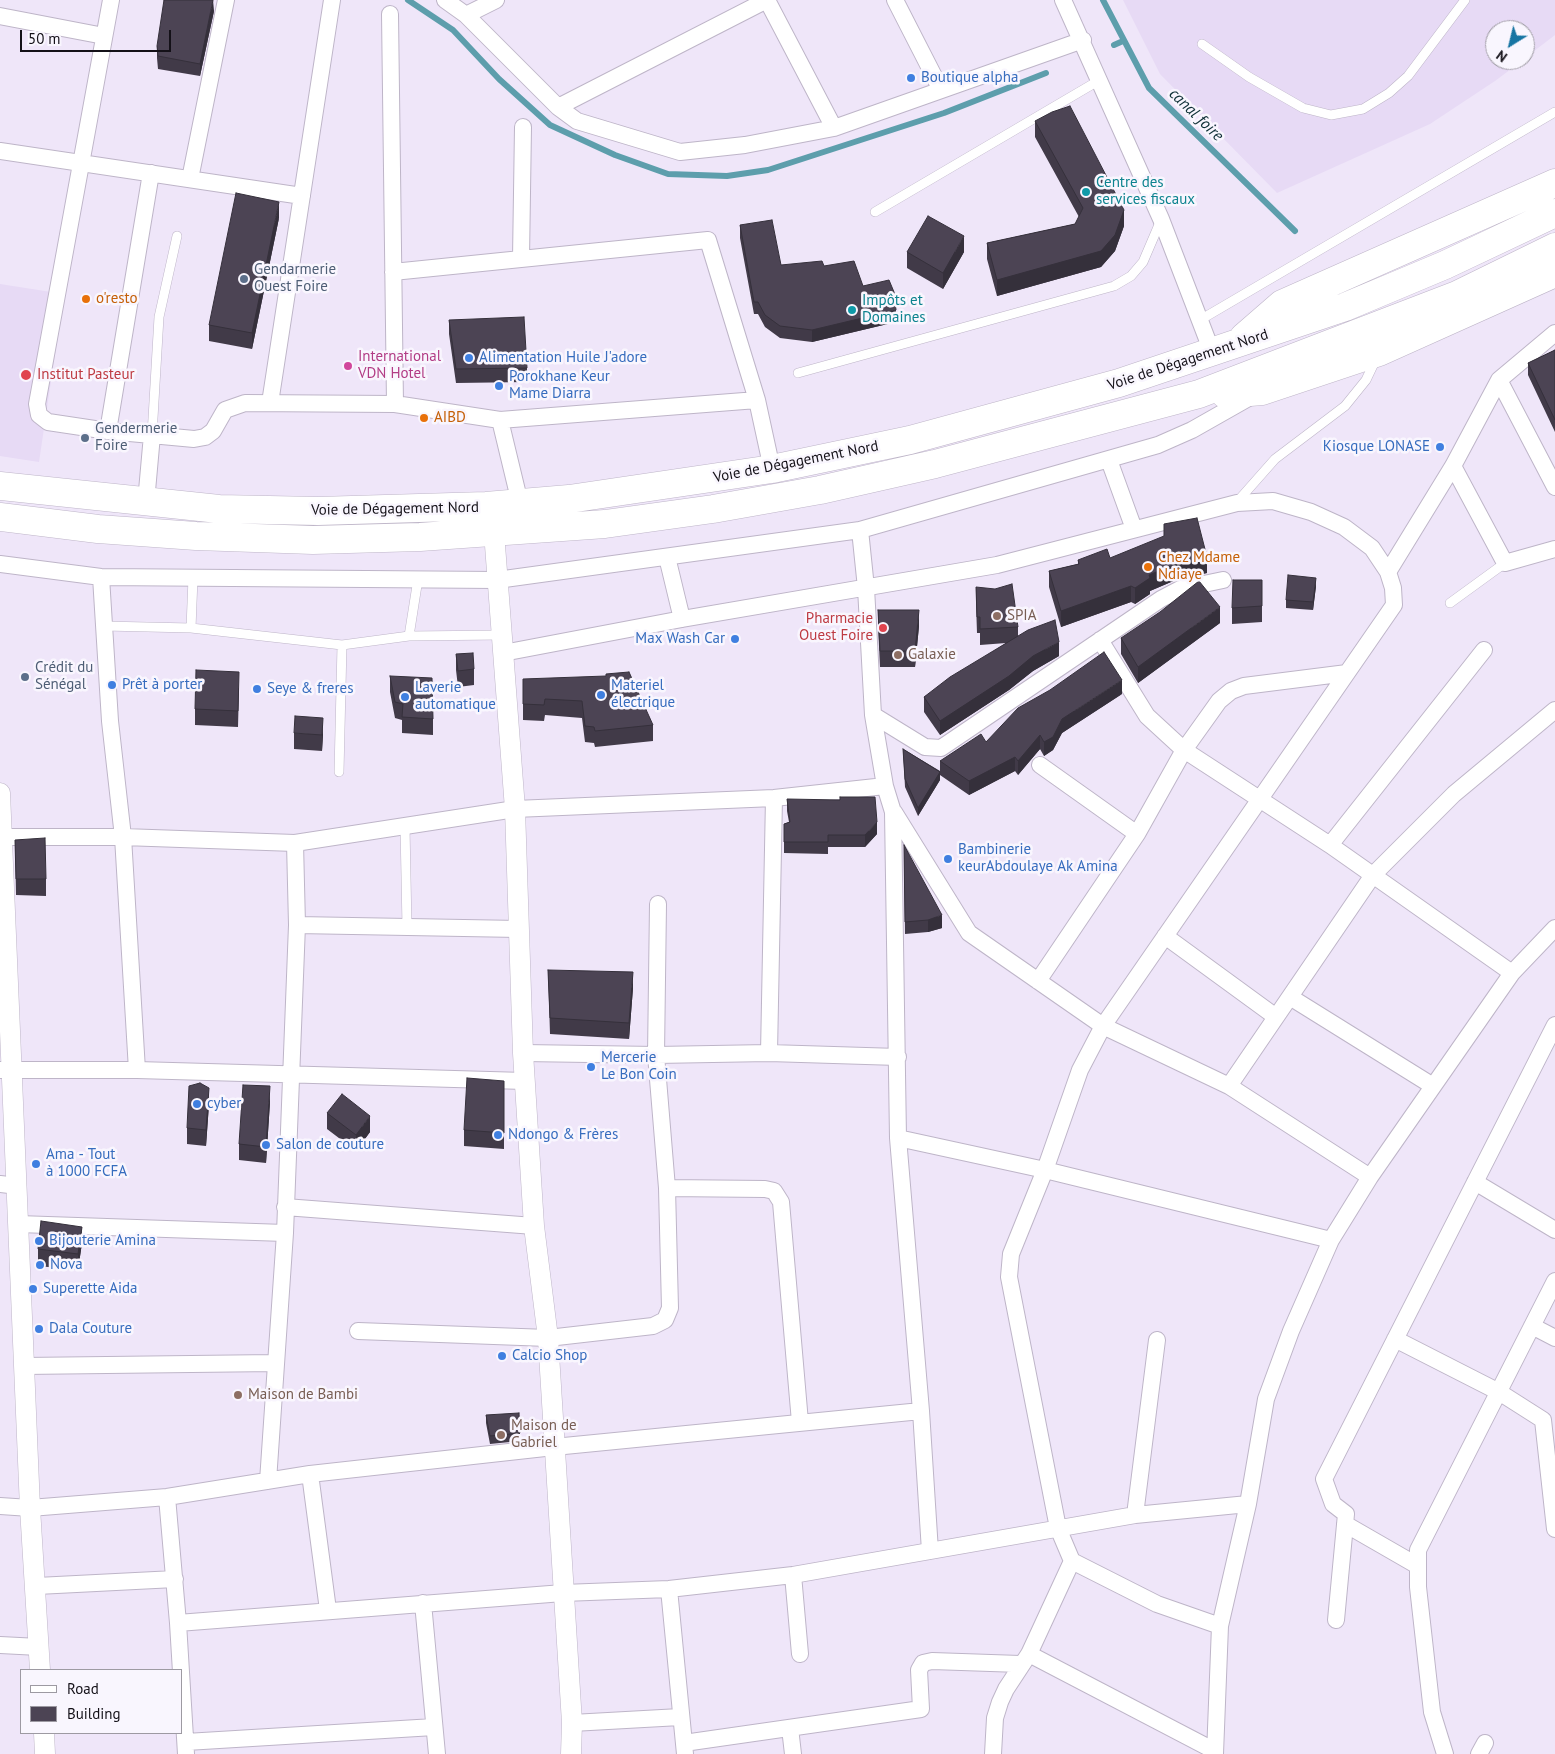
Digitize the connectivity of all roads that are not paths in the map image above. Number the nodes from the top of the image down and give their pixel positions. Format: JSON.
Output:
{"nodes":[{"id":1,"x":111,"y":0,"type":"edge"},
{"id":2,"x":226,"y":0,"type":"edge"},
{"id":3,"x":332,"y":0,"type":"edge"},
{"id":4,"x":445,"y":0,"type":"edge"},
{"id":5,"x":496,"y":0,"type":"edge"},
{"id":6,"x":895,"y":0,"type":"edge"},
{"id":7,"x":1063,"y":0,"type":"edge"},
{"id":8,"x":1465,"y":0,"type":"edge"},
{"id":9,"x":390,"y":14,"type":"dead end"},
{"id":10,"x":466,"y":15,"type":"junction"},
{"id":11,"x":0,"y":16,"type":"edge"},
{"id":12,"x":104,"y":36,"type":"junction"},
{"id":13,"x":1083,"y":40,"type":"junction"},
{"id":14,"x":1202,"y":44,"type":"dead end"},
{"id":15,"x":1098,"y":81,"type":"junction"},
{"id":16,"x":940,"y":88,"type":"junction"},
{"id":17,"x":558,"y":106,"type":"junction"},
{"id":18,"x":1555,"y":112,"type":"edge"},
{"id":19,"x":522,"y":127,"type":"dead end"},
{"id":20,"x":834,"y":128,"type":"junction"},
{"id":21,"x":0,"y":151,"type":"edge"},
{"id":22,"x":80,"y":161,"type":"junction"},
{"id":23,"x":151,"y":173,"type":"junction"},
{"id":24,"x":190,"y":179,"type":"junction"},
{"id":25,"x":1555,"y":183,"type":"edge"},
{"id":26,"x":302,"y":196,"type":"junction"},
{"id":27,"x":875,"y":212,"type":"dead end"},
{"id":28,"x":1555,"y":213,"type":"edge"},
{"id":29,"x":1161,"y":219,"type":"junction"},
{"id":30,"x":177,"y":236,"type":"dead end"},
{"id":31,"x":1555,"y":247,"type":"edge"},
{"id":32,"x":521,"y":258,"type":"junction"},
{"id":33,"x":393,"y":272,"type":"junction"},
{"id":34,"x":1555,"y":273,"type":"edge"},
{"id":35,"x":1200,"y":320,"type":"junction"},
{"id":36,"x":1555,"y":333,"type":"edge"},
{"id":37,"x":1238,"y":343,"type":"junction"},
{"id":38,"x":1212,"y":352,"type":"junction"},
{"id":39,"x":1379,"y":352,"type":"junction"},
{"id":40,"x":798,"y":373,"type":"dead end"},
{"id":41,"x":1499,"y":380,"type":"junction"},
{"id":42,"x":1262,"y":391,"type":"junction"},
{"id":43,"x":1199,"y":394,"type":"junction"},
{"id":44,"x":757,"y":400,"type":"junction"},
{"id":45,"x":270,"y":403,"type":"junction"},
{"id":46,"x":395,"y":404,"type":"junction"},
{"id":47,"x":500,"y":420,"type":"junction"},
{"id":48,"x":108,"y":431,"type":"junction"},
{"id":49,"x":152,"y":435,"type":"junction"},
{"id":50,"x":1109,"y":460,"type":"junction"},
{"id":51,"x":1453,"y":466,"type":"junction"},
{"id":52,"x":772,"y":469,"type":"junction"},
{"id":53,"x":0,"y":486,"type":"edge"},
{"id":54,"x":1555,"y":486,"type":"edge"},
{"id":55,"x":146,"y":502,"type":"junction"},
{"id":56,"x":520,"y":503,"type":"junction"},
{"id":57,"x":1237,"y":503,"type":"junction"},
{"id":58,"x":0,"y":517,"type":"edge"},
{"id":59,"x":1134,"y":529,"type":"junction"},
{"id":60,"x":860,"y":530,"type":"junction"},
{"id":61,"x":494,"y":532,"type":"junction"},
{"id":62,"x":1555,"y":549,"type":"edge"},
{"id":63,"x":667,"y":557,"type":"junction"},
{"id":64,"x":1505,"y":563,"type":"junction"},
{"id":65,"x":0,"y":564,"type":"edge"},
{"id":66,"x":1388,"y":572,"type":"junction"},
{"id":67,"x":101,"y":577,"type":"junction"},
{"id":68,"x":193,"y":578,"type":"junction"},
{"id":69,"x":418,"y":579,"type":"junction"},
{"id":70,"x":498,"y":580,"type":"junction"},
{"id":71,"x":1223,"y":580,"type":"dead end"},
{"id":72,"x":866,"y":588,"type":"junction"},
{"id":73,"x":1450,"y":603,"type":"dead end"},
{"id":74,"x":682,"y":619,"type":"junction"},
{"id":75,"x":104,"y":626,"type":"junction"},
{"id":76,"x":191,"y":628,"type":"junction"},
{"id":77,"x":409,"y":636,"type":"junction"},
{"id":78,"x":1100,"y":640,"type":"junction"},
{"id":79,"x":502,"y":644,"type":"junction"},
{"id":80,"x":342,"y":645,"type":"junction"},
{"id":81,"x":1484,"y":650,"type":"dead end"},
{"id":82,"x":1347,"y":673,"type":"junction"},
{"id":83,"x":1555,"y":710,"type":"edge"},
{"id":84,"x":873,"y":716,"type":"junction"},
{"id":85,"x":1184,"y":750,"type":"junction"},
{"id":86,"x":1040,"y":765,"type":"dead end"},
{"id":87,"x":339,"y":772,"type":"dead end"},
{"id":88,"x":885,"y":786,"type":"junction"},
{"id":89,"x":0,"y":793,"type":"edge"},
{"id":90,"x":774,"y":798,"type":"junction"},
{"id":91,"x":1260,"y":799,"type":"junction"},
{"id":92,"x":515,"y":809,"type":"junction"},
{"id":93,"x":893,"y":812,"type":"junction"},
{"id":94,"x":405,"y":827,"type":"junction"},
{"id":95,"x":1136,"y":834,"type":"junction"},
{"id":96,"x":1,"y":837,"type":"edge"},
{"id":97,"x":123,"y":837,"type":"junction"},
{"id":98,"x":295,"y":843,"type":"junction"},
{"id":99,"x":1330,"y":845,"type":"junction"},
{"id":100,"x":1373,"y":874,"type":"junction"},
{"id":101,"x":658,"y":904,"type":"dead end"},
{"id":102,"x":297,"y":925,"type":"junction"},
{"id":103,"x":407,"y":927,"type":"junction"},
{"id":104,"x":1555,"y":928,"type":"edge"},
{"id":105,"x":519,"y":929,"type":"junction"},
{"id":106,"x":1165,"y":936,"type":"junction"},
{"id":107,"x":4,"y":967,"type":"edge"},
{"id":108,"x":1512,"y":973,"type":"junction"},
{"id":109,"x":1038,"y":981,"type":"junction"},
{"id":110,"x":1290,"y":997,"type":"junction"},
{"id":111,"x":1276,"y":1017,"type":"junction"},
{"id":112,"x":1555,"y":1025,"type":"edge"},
{"id":113,"x":1103,"y":1026,"type":"junction"},
{"id":114,"x":523,"y":1052,"type":"junction"},
{"id":115,"x":769,"y":1053,"type":"junction"},
{"id":116,"x":656,"y":1055,"type":"junction"},
{"id":117,"x":898,"y":1057,"type":"junction"},
{"id":118,"x":6,"y":1070,"type":"edge"},
{"id":119,"x":137,"y":1070,"type":"junction"},
{"id":120,"x":290,"y":1074,"type":"junction"},
{"id":121,"x":525,"y":1081,"type":"junction"},
{"id":122,"x":1229,"y":1086,"type":"junction"},
{"id":123,"x":1433,"y":1086,"type":"junction"},
{"id":124,"x":898,"y":1138,"type":"junction"},
{"id":125,"x":1045,"y":1170,"type":"junction"},
{"id":126,"x":1370,"y":1177,"type":"junction"},
{"id":127,"x":1475,"y":1182,"type":"junction"},
{"id":128,"x":9,"y":1185,"type":"edge"},
{"id":129,"x":667,"y":1188,"type":"junction"},
{"id":130,"x":285,"y":1207,"type":"junction"},
{"id":131,"x":18,"y":1224,"type":"junction"},
{"id":132,"x":534,"y":1226,"type":"junction"},
{"id":133,"x":1555,"y":1230,"type":"edge"},
{"id":134,"x":285,"y":1233,"type":"junction"},
{"id":135,"x":1331,"y":1240,"type":"junction"},
{"id":136,"x":1555,"y":1281,"type":"edge"},
{"id":137,"x":1532,"y":1326,"type":"junction"},
{"id":138,"x":358,"y":1331,"type":"dead end"},
{"id":139,"x":548,"y":1338,"type":"junction"},
{"id":140,"x":1555,"y":1338,"type":"edge"},
{"id":141,"x":1395,"y":1339,"type":"junction"},
{"id":142,"x":1157,"y":1340,"type":"dead end"},
{"id":143,"x":275,"y":1363,"type":"junction"},
{"id":144,"x":24,"y":1366,"type":"junction"},
{"id":145,"x":1499,"y":1392,"type":"junction"},
{"id":146,"x":921,"y":1411,"type":"junction"},
{"id":147,"x":800,"y":1422,"type":"junction"},
{"id":148,"x":554,"y":1447,"type":"junction"},
{"id":149,"x":310,"y":1474,"type":"junction"},
{"id":150,"x":268,"y":1481,"type":"junction"},
{"id":151,"x":167,"y":1497,"type":"junction"},
{"id":152,"x":1248,"y":1504,"type":"junction"},
{"id":153,"x":0,"y":1506,"type":"edge"},
{"id":154,"x":30,"y":1508,"type":"junction"},
{"id":155,"x":1135,"y":1515,"type":"junction"},
{"id":156,"x":1345,"y":1524,"type":"junction"},
{"id":157,"x":1058,"y":1528,"type":"junction"},
{"id":158,"x":1555,"y":1529,"type":"edge"},
{"id":159,"x":930,"y":1551,"type":"junction"},
{"id":160,"x":1072,"y":1561,"type":"junction"},
{"id":161,"x":1418,"y":1566,"type":"junction"},
{"id":162,"x":794,"y":1575,"type":"junction"},
{"id":163,"x":175,"y":1579,"type":"junction"},
{"id":164,"x":37,"y":1586,"type":"junction"},
{"id":165,"x":669,"y":1589,"type":"junction"},
{"id":166,"x":564,"y":1593,"type":"junction"},
{"id":167,"x":423,"y":1603,"type":"junction"},
{"id":168,"x":328,"y":1610,"type":"junction"},
{"id":169,"x":1336,"y":1620,"type":"dead end"},
{"id":170,"x":178,"y":1623,"type":"junction"},
{"id":171,"x":1220,"y":1626,"type":"junction"},
{"id":172,"x":0,"y":1645,"type":"edge"},
{"id":173,"x":39,"y":1647,"type":"junction"},
{"id":174,"x":800,"y":1654,"type":"dead end"},
{"id":175,"x":1025,"y":1659,"type":"junction"},
{"id":176,"x":40,"y":1669,"type":"edge"},
{"id":177,"x":181,"y":1669,"type":"edge"},
{"id":178,"x":182,"y":1686,"type":"edge"},
{"id":179,"x":680,"y":1717,"type":"junction"},
{"id":180,"x":572,"y":1723,"type":"junction"},
{"id":181,"x":434,"y":1727,"type":"junction"},
{"id":182,"x":790,"y":1728,"type":"junction"},
{"id":183,"x":44,"y":1734,"type":"edge"},
{"id":184,"x":186,"y":1748,"type":"edge"},
{"id":185,"x":685,"y":1749,"type":"edge"},
{"id":186,"x":1215,"y":1753,"type":"edge"},
{"id":187,"x":45,"y":1754,"type":"edge"},
{"id":188,"x":436,"y":1754,"type":"edge"},
{"id":189,"x":571,"y":1754,"type":"edge"},
{"id":190,"x":792,"y":1754,"type":"edge"},
{"id":191,"x":993,"y":1754,"type":"edge"},
{"id":192,"x":1445,"y":1754,"type":"edge"}],
"edges":[{"from":1,"to":12,"type":"street"},
{"from":2,"to":24,"type":"street"},
{"from":3,"to":26,"type":"street"},
{"from":4,"to":10,"type":"street"},
{"from":5,"to":10,"type":"street"},
{"from":6,"to":16,"type":"street"},
{"from":7,"to":13,"type":"street"},
{"from":8,"to":14,"type":"lane"},
{"from":9,"to":33,"type":"street"},
{"from":10,"to":17,"type":"street"},
{"from":11,"to":12,"type":"street"},
{"from":12,"to":22,"type":"street"},
{"from":13,"to":15,"type":"street"},
{"from":13,"to":16,"type":"street"},
{"from":15,"to":27,"type":"lane"},
{"from":15,"to":29,"type":"street"},
{"from":16,"to":20,"type":"street"},
{"from":17,"to":20,"type":"street"},
{"from":17,"to":20,"type":"street"},
{"from":18,"to":35,"type":"lane"},
{"from":19,"to":32,"type":"street"},
{"from":21,"to":22,"type":"street"},
{"from":22,"to":23,"type":"street"},
{"from":22,"to":48,"type":"street"},
{"from":23,"to":24,"type":"street"},
{"from":23,"to":48,"type":"street"},
{"from":24,"to":26,"type":"street"},
{"from":25,"to":37,"type":"highway"},
{"from":26,"to":45,"type":"street"},
{"from":28,"to":37,"type":"highway","name":"Voie de Dégagement Nord"},
{"from":29,"to":35,"type":"street"},
{"from":29,"to":40,"type":"lane"},
{"from":30,"to":49,"type":"lane"},
{"from":31,"to":43,"type":"highway","name":"Voie de Dégagement Nord"},
{"from":32,"to":33,"type":"street"},
{"from":32,"to":44,"type":"street"},
{"from":33,"to":46,"type":"street"},
{"from":34,"to":39,"type":"highway"},
{"from":35,"to":38,"type":"street"},
{"from":36,"to":41,"type":"street"},
{"from":37,"to":38,"type":"highway","name":"Voie de Dégagement Nord"},
{"from":38,"to":52,"type":"highway","name":"Voie de Dégagement Nord"},
{"from":39,"to":42,"type":"highway"},
{"from":39,"to":57,"type":"lane"},
{"from":41,"to":51,"type":"street"},
{"from":41,"to":54,"type":"street"},
{"from":42,"to":43,"type":"highway"},
{"from":42,"to":50,"type":"street"},
{"from":43,"to":61,"type":"highway","name":"Voie de Dégagement Nord"},
{"from":44,"to":47,"type":"street"},
{"from":44,"to":52,"type":"street"},
{"from":45,"to":46,"type":"street"},
{"from":45,"to":49,"type":"street"},
{"from":46,"to":47,"type":"street"},
{"from":47,"to":56,"type":"street"},
{"from":48,"to":49,"type":"street"},
{"from":49,"to":55,"type":"street"},
{"from":50,"to":59,"type":"street"},
{"from":50,"to":60,"type":"street"},
{"from":51,"to":64,"type":"street"},
{"from":51,"to":66,"type":"street"},
{"from":52,"to":56,"type":"highway","name":"Voie de Dégagement Nord"},
{"from":53,"to":55,"type":"highway","name":"Voie de Dégagement Nord"},
{"from":55,"to":56,"type":"highway","name":"Voie de Dégagement Nord"},
{"from":57,"to":59,"type":"street"},
{"from":57,"to":66,"type":"street"},
{"from":58,"to":61,"type":"highway","name":"Voie de Dégagement Nord"},
{"from":59,"to":72,"type":"street"},
{"from":60,"to":63,"type":"street"},
{"from":60,"to":72,"type":"street"},
{"from":61,"to":70,"type":"street"},
{"from":62,"to":64,"type":"street"},
{"from":63,"to":70,"type":"street"},
{"from":63,"to":74,"type":"street"},
{"from":64,"to":73,"type":"lane"},
{"from":65,"to":67,"type":"street"},
{"from":66,"to":82,"type":"street"},
{"from":67,"to":68,"type":"street"},
{"from":67,"to":75,"type":"street"},
{"from":68,"to":69,"type":"street"},
{"from":68,"to":76,"type":"lane"},
{"from":69,"to":70,"type":"street"},
{"from":69,"to":77,"type":"lane"},
{"from":70,"to":79,"type":"street"},
{"from":71,"to":78,"type":"street"},
{"from":72,"to":74,"type":"street"},
{"from":72,"to":84,"type":"street"},
{"from":74,"to":79,"type":"street"},
{"from":75,"to":76,"type":"lane"},
{"from":75,"to":97,"type":"street"},
{"from":76,"to":80,"type":"lane"},
{"from":77,"to":79,"type":"lane"},
{"from":77,"to":80,"type":"lane"},
{"from":78,"to":84,"type":"street"},
{"from":78,"to":85,"type":"street"},
{"from":79,"to":92,"type":"street"},
{"from":80,"to":87,"type":"lane"},
{"from":81,"to":99,"type":"street"},
{"from":82,"to":85,"type":"street"},
{"from":82,"to":91,"type":"street"},
{"from":83,"to":100,"type":"street"},
{"from":84,"to":88,"type":"street"},
{"from":85,"to":91,"type":"street"},
{"from":85,"to":95,"type":"street"},
{"from":86,"to":95,"type":"street"},
{"from":88,"to":90,"type":"street"},
{"from":88,"to":93,"type":"street"},
{"from":89,"to":96,"type":"street"},
{"from":90,"to":92,"type":"street"},
{"from":90,"to":115,"type":"street"},
{"from":91,"to":99,"type":"street"},
{"from":91,"to":106,"type":"street"},
{"from":92,"to":94,"type":"street"},
{"from":92,"to":105,"type":"street"},
{"from":93,"to":109,"type":"street"},
{"from":93,"to":117,"type":"street"},
{"from":94,"to":98,"type":"street"},
{"from":94,"to":103,"type":"lane"},
{"from":95,"to":109,"type":"street"},
{"from":96,"to":97,"type":"street"},
{"from":96,"to":107,"type":"street"},
{"from":97,"to":98,"type":"street"},
{"from":97,"to":119,"type":"street"},
{"from":98,"to":102,"type":"street"},
{"from":99,"to":100,"type":"street"},
{"from":100,"to":108,"type":"street"},
{"from":100,"to":110,"type":"street"},
{"from":101,"to":116,"type":"street"},
{"from":102,"to":103,"type":"street"},
{"from":102,"to":120,"type":"street"},
{"from":103,"to":105,"type":"street"},
{"from":104,"to":108,"type":"street"},
{"from":105,"to":114,"type":"street"},
{"from":106,"to":111,"type":"street"},
{"from":106,"to":113,"type":"street"},
{"from":107,"to":118,"type":"street"},
{"from":108,"to":123,"type":"street"},
{"from":109,"to":113,"type":"street"},
{"from":110,"to":111,"type":"street"},
{"from":110,"to":123,"type":"street"},
{"from":111,"to":122,"type":"street"},
{"from":112,"to":127,"type":"street"},
{"from":113,"to":122,"type":"street"},
{"from":113,"to":125,"type":"street"},
{"from":114,"to":116,"type":"street"},
{"from":114,"to":121,"type":"street"},
{"from":115,"to":116,"type":"street"},
{"from":115,"to":117,"type":"street"},
{"from":116,"to":129,"type":"street"},
{"from":117,"to":124,"type":"street"},
{"from":118,"to":119,"type":"street"},
{"from":118,"to":128,"type":"street"},
{"from":119,"to":120,"type":"street"},
{"from":120,"to":121,"type":"street"},
{"from":120,"to":130,"type":"street"},
{"from":121,"to":132,"type":"street"},
{"from":122,"to":126,"type":"street"},
{"from":123,"to":126,"type":"street"},
{"from":124,"to":125,"type":"street"},
{"from":124,"to":146,"type":"street"},
{"from":125,"to":135,"type":"street"},
{"from":125,"to":157,"type":"street"},
{"from":126,"to":135,"type":"street"},
{"from":127,"to":133,"type":"street"},
{"from":127,"to":141,"type":"street"},
{"from":128,"to":131,"type":"street"},
{"from":129,"to":139,"type":"street"},
{"from":129,"to":147,"type":"street"},
{"from":130,"to":132,"type":"street"},
{"from":130,"to":134,"type":"street"},
{"from":131,"to":134,"type":"street"},
{"from":131,"to":144,"type":"street"},
{"from":132,"to":139,"type":"street"},
{"from":134,"to":143,"type":"street"},
{"from":135,"to":152,"type":"street"},
{"from":136,"to":137,"type":"street"},
{"from":137,"to":140,"type":"street"},
{"from":137,"to":145,"type":"street"},
{"from":138,"to":139,"type":"street"},
{"from":139,"to":148,"type":"street"},
{"from":141,"to":145,"type":"street"},
{"from":141,"to":156,"type":"street"},
{"from":142,"to":155,"type":"street"},
{"from":143,"to":144,"type":"street"},
{"from":143,"to":150,"type":"street"},
{"from":144,"to":154,"type":"street"},
{"from":145,"to":158,"type":"street"},
{"from":145,"to":161,"type":"street"},
{"from":146,"to":147,"type":"street"},
{"from":146,"to":159,"type":"street"},
{"from":147,"to":148,"type":"street"},
{"from":148,"to":149,"type":"street"},
{"from":148,"to":166,"type":"street"},
{"from":149,"to":150,"type":"street"},
{"from":149,"to":168,"type":"street"},
{"from":150,"to":151,"type":"street"},
{"from":151,"to":154,"type":"street"},
{"from":151,"to":163,"type":"street"},
{"from":152,"to":155,"type":"street"},
{"from":152,"to":171,"type":"street"},
{"from":153,"to":154,"type":"street"},
{"from":154,"to":164,"type":"street"},
{"from":155,"to":157,"type":"street"},
{"from":156,"to":161,"type":"street"},
{"from":156,"to":169,"type":"street"},
{"from":157,"to":159,"type":"street"},
{"from":157,"to":160,"type":"street"},
{"from":159,"to":162,"type":"street"},
{"from":160,"to":171,"type":"street"},
{"from":160,"to":175,"type":"street"},
{"from":161,"to":192,"type":"street"},
{"from":162,"to":165,"type":"street"},
{"from":162,"to":174,"type":"street"},
{"from":163,"to":164,"type":"street"},
{"from":163,"to":170,"type":"street"},
{"from":164,"to":173,"type":"street"},
{"from":165,"to":166,"type":"street"},
{"from":165,"to":179,"type":"street"},
{"from":166,"to":167,"type":"street"},
{"from":166,"to":180,"type":"street"},
{"from":167,"to":168,"type":"street"},
{"from":167,"to":181,"type":"street"},
{"from":168,"to":170,"type":"street"},
{"from":170,"to":177,"type":"street"},
{"from":171,"to":186,"type":"street"},
{"from":172,"to":173,"type":"street"},
{"from":173,"to":176,"type":"street"},
{"from":175,"to":182,"type":"street"},
{"from":175,"to":186,"type":"street"},
{"from":175,"to":191,"type":"street"},
{"from":178,"to":184,"type":"street"},
{"from":179,"to":180,"type":"street"},
{"from":179,"to":185,"type":"street"},
{"from":180,"to":189,"type":"street"},
{"from":181,"to":184,"type":"street"},
{"from":181,"to":188,"type":"street"},
{"from":182,"to":185,"type":"street"},
{"from":182,"to":190,"type":"street"},
{"from":183,"to":187,"type":"street"}]}
